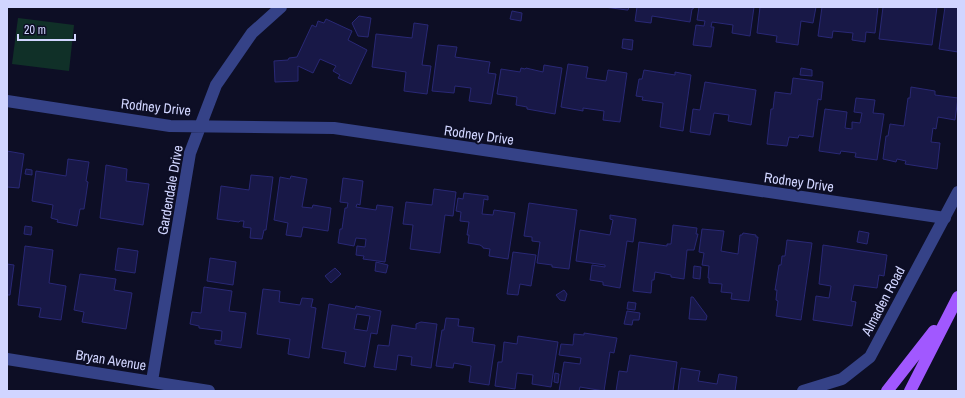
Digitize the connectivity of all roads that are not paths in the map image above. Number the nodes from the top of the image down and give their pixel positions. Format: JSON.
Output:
{"nodes":[{"id":1,"x":282,"y":7,"type":"edge"},
{"id":2,"x":7,"y":101,"type":"edge"},
{"id":3,"x":200,"y":126,"type":"junction"},
{"id":4,"x":958,"y":192,"type":"edge"},
{"id":5,"x":945,"y":218,"type":"junction"},
{"id":6,"x":958,"y":297,"type":"edge"},
{"id":7,"x":952,"y":310,"type":"junction"},
{"id":8,"x":7,"y":359,"type":"edge"},
{"id":9,"x":152,"y":381,"type":"junction"},
{"id":10,"x":210,"y":391,"type":"edge"},
{"id":11,"x":803,"y":391,"type":"edge"},
{"id":12,"x":887,"y":391,"type":"edge"},
{"id":13,"x":910,"y":391,"type":"edge"}],
"edges":[{"from":1,"to":3,"type":"street","name":"Gardendale Drive"},
{"from":2,"to":3,"type":"street","name":"Rodney Drive"},
{"from":3,"to":5,"type":"street","name":"Rodney Drive"},
{"from":3,"to":9,"type":"street","name":"Gardendale Drive"},
{"from":4,"to":5,"type":"street","name":"Almaden Road"},
{"from":5,"to":11,"type":"street","name":"Almaden Road"},
{"from":6,"to":7,"type":"main road"},
{"from":7,"to":12,"type":"main road"},
{"from":7,"to":13,"type":"main road"},
{"from":8,"to":9,"type":"street","name":"Bryan Avenue"},
{"from":9,"to":10,"type":"street","name":"Bryan Avenue"}]}
